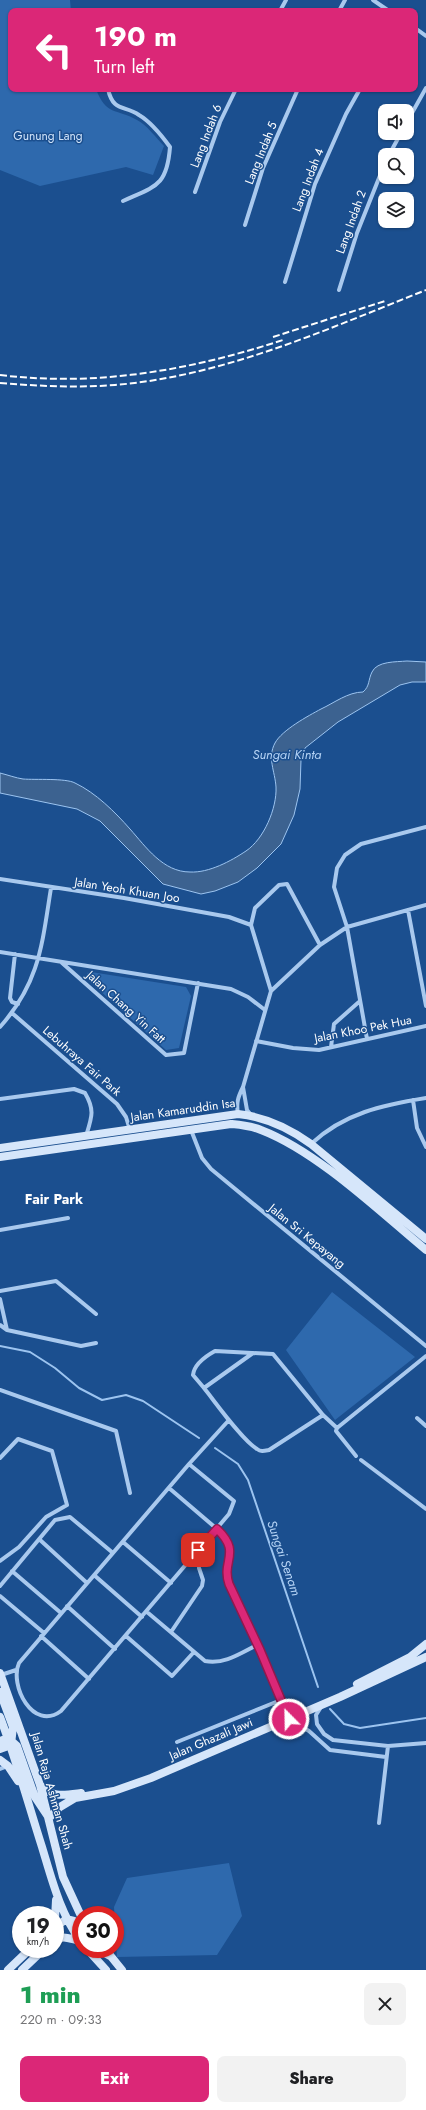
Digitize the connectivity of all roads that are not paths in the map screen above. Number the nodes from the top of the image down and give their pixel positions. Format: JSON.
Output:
{"nodes":[{"id":1,"x":373,"y":0,"type":"edge"},
{"id":2,"x":385,"y":8,"type":"edge"},
{"id":3,"x":426,"y":88,"type":"edge"},
{"id":4,"x":108,"y":92,"type":"edge"},
{"id":5,"x":235,"y":92,"type":"edge"},
{"id":6,"x":297,"y":92,"type":"edge"},
{"id":7,"x":358,"y":92,"type":"edge"},
{"id":8,"x":414,"y":109,"type":"edge"},
{"id":9,"x":378,"y":180,"type":"edge"},
{"id":10,"x":195,"y":192,"type":"dead end"},
{"id":11,"x":124,"y":201,"type":"dead end"},
{"id":12,"x":245,"y":225,"type":"dead end"},
{"id":13,"x":285,"y":282,"type":"dead end"},
{"id":14,"x":339,"y":290,"type":"dead end"},
{"id":15,"x":426,"y":827,"type":"edge"},
{"id":16,"x":0,"y":879,"type":"edge"},
{"id":17,"x":51,"y":888,"type":"junction"},
{"id":18,"x":426,"y":905,"type":"edge"},
{"id":19,"x":408,"y":910,"type":"junction"},
{"id":20,"x":251,"y":925,"type":"junction"},
{"id":21,"x":347,"y":927,"type":"junction"},
{"id":22,"x":320,"y":945,"type":"junction"},
{"id":23,"x":0,"y":952,"type":"edge"},
{"id":24,"x":15,"y":954,"type":"junction"},
{"id":25,"x":39,"y":958,"type":"junction"},
{"id":26,"x":60,"y":961,"type":"junction"},
{"id":27,"x":198,"y":983,"type":"junction"},
{"id":28,"x":271,"y":991,"type":"junction"},
{"id":29,"x":360,"y":1000,"type":"junction"},
{"id":30,"x":18,"y":1004,"type":"junction"},
{"id":31,"x":426,"y":1006,"type":"edge"},
{"id":32,"x":265,"y":1010,"type":"junction"},
{"id":33,"x":12,"y":1013,"type":"junction"},
{"id":34,"x":426,"y":1026,"type":"edge"},
{"id":35,"x":0,"y":1027,"type":"edge"},
{"id":36,"x":367,"y":1039,"type":"junction"},
{"id":37,"x":256,"y":1041,"type":"junction"},
{"id":38,"x":331,"y":1047,"type":"junction"},
{"id":39,"x":243,"y":1087,"type":"junction"},
{"id":40,"x":426,"y":1098,"type":"edge"},
{"id":41,"x":0,"y":1099,"type":"edge"},
{"id":42,"x":413,"y":1100,"type":"junction"},
{"id":43,"x":238,"y":1114,"type":"junction"},
{"id":44,"x":252,"y":1115,"type":"junction"},
{"id":45,"x":189,"y":1120,"type":"junction"},
{"id":46,"x":191,"y":1129,"type":"junction"},
{"id":47,"x":260,"y":1129,"type":"junction"},
{"id":48,"x":130,"y":1130,"type":"junction"},
{"id":49,"x":85,"y":1136,"type":"junction"},
{"id":50,"x":287,"y":1142,"type":"junction"},
{"id":51,"x":311,"y":1144,"type":"junction"},
{"id":52,"x":426,"y":1147,"type":"edge"},
{"id":53,"x":0,"y":1148,"type":"edge"},
{"id":54,"x":0,"y":1157,"type":"edge"},
{"id":55,"x":68,"y":1218,"type":"dead end"},
{"id":56,"x":0,"y":1230,"type":"edge"},
{"id":57,"x":426,"y":1239,"type":"edge"},
{"id":58,"x":426,"y":1250,"type":"edge"},
{"id":59,"x":0,"y":1291,"type":"edge"},
{"id":60,"x":0,"y":1299,"type":"edge"},
{"id":61,"x":96,"y":1314,"type":"dead end"},
{"id":62,"x":0,"y":1325,"type":"edge"},
{"id":63,"x":7,"y":1330,"type":"junction"},
{"id":64,"x":96,"y":1343,"type":"dead end"},
{"id":65,"x":426,"y":1346,"type":"edge"},
{"id":66,"x":253,"y":1353,"type":"junction"},
{"id":67,"x":426,"y":1356,"type":"edge"},
{"id":68,"x":204,"y":1388,"type":"junction"},
{"id":69,"x":0,"y":1390,"type":"edge"},
{"id":70,"x":323,"y":1415,"type":"junction"},
{"id":71,"x":416,"y":1418,"type":"dead end"},
{"id":72,"x":229,"y":1420,"type":"junction"},
{"id":73,"x":426,"y":1426,"type":"edge"},
{"id":74,"x":337,"y":1428,"type":"junction"},
{"id":75,"x":356,"y":1456,"type":"dead end"},
{"id":76,"x":0,"y":1458,"type":"edge"},
{"id":77,"x":361,"y":1460,"type":"dead end"},
{"id":78,"x":189,"y":1464,"type":"junction"},
{"id":79,"x":169,"y":1488,"type":"junction"},
{"id":80,"x":130,"y":1494,"type":"dead end"},
{"id":81,"x":426,"y":1509,"type":"edge"},
{"id":82,"x":217,"y":1529,"type":"junction"},
{"id":83,"x":39,"y":1539,"type":"junction"},
{"id":84,"x":123,"y":1542,"type":"junction"},
{"id":85,"x":114,"y":1553,"type":"junction"},
{"id":86,"x":0,"y":1561,"type":"edge"},
{"id":87,"x":199,"y":1568,"type":"dead end"},
{"id":88,"x":12,"y":1572,"type":"junction"},
{"id":89,"x":94,"y":1575,"type":"junction"},
{"id":90,"x":87,"y":1583,"type":"junction"},
{"id":91,"x":171,"y":1583,"type":"junction"},
{"id":92,"x":0,"y":1586,"type":"edge"},
{"id":93,"x":0,"y":1596,"type":"edge"},
{"id":94,"x":67,"y":1606,"type":"junction"},
{"id":95,"x":61,"y":1612,"type":"junction"},
{"id":96,"x":147,"y":1612,"type":"junction"},
{"id":97,"x":142,"y":1617,"type":"junction"},
{"id":98,"x":171,"y":1632,"type":"junction"},
{"id":99,"x":42,"y":1635,"type":"junction"},
{"id":100,"x":126,"y":1636,"type":"junction"},
{"id":101,"x":258,"y":1645,"type":"junction"},
{"id":102,"x":425,"y":1646,"type":"edge"},
{"id":103,"x":115,"y":1649,"type":"junction"},
{"id":104,"x":194,"y":1652,"type":"junction"},
{"id":105,"x":425,"y":1658,"type":"edge"},
{"id":106,"x":16,"y":1670,"type":"junction"},
{"id":107,"x":1,"y":1674,"type":"edge"},
{"id":108,"x":89,"y":1679,"type":"junction"},
{"id":109,"x":0,"y":1692,"type":"edge"},
{"id":110,"x":281,"y":1700,"type":"junction"},
{"id":111,"x":323,"y":1705,"type":"junction"},
{"id":112,"x":0,"y":1717,"type":"edge"},
{"id":113,"x":288,"y":1717,"type":"junction"},
{"id":114,"x":0,"y":1741,"type":"edge"},
{"id":115,"x":11,"y":1741,"type":"junction"},
{"id":116,"x":177,"y":1742,"type":"dead end"},
{"id":117,"x":426,"y":1743,"type":"edge"},
{"id":118,"x":388,"y":1746,"type":"junction"},
{"id":119,"x":0,"y":1749,"type":"edge"},
{"id":120,"x":386,"y":1757,"type":"junction"},
{"id":121,"x":0,"y":1760,"type":"edge"},
{"id":122,"x":8,"y":1766,"type":"junction"},
{"id":123,"x":0,"y":1769,"type":"edge"},
{"id":124,"x":40,"y":1785,"type":"junction"},
{"id":125,"x":25,"y":1792,"type":"junction"},
{"id":126,"x":49,"y":1818,"type":"junction"},
{"id":127,"x":379,"y":1823,"type":"dead end"},
{"id":128,"x":56,"y":1893,"type":"junction"},
{"id":129,"x":56,"y":1906,"type":"edge"},
{"id":130,"x":76,"y":1906,"type":"edge"},
{"id":131,"x":66,"y":1919,"type":"junction"},
{"id":132,"x":72,"y":1921,"type":"edge"},
{"id":133,"x":72,"y":1928,"type":"edge"},
{"id":134,"x":21,"y":1958,"type":"edge"},
{"id":135,"x":35,"y":1958,"type":"edge"},
{"id":136,"x":95,"y":1958,"type":"edge"},
{"id":137,"x":112,"y":1958,"type":"edge"},
{"id":138,"x":8,"y":1970,"type":"edge"},
{"id":139,"x":22,"y":1970,"type":"edge"},
{"id":140,"x":106,"y":1970,"type":"edge"},
{"id":141,"x":122,"y":1970,"type":"edge"}],
"edges":[{"from":1,"to":2,"type":"street"},
{"from":3,"to":8,"type":"street"},
{"from":4,"to":11,"type":"street"},
{"from":5,"to":10,"type":"street","name":"Lang Indah 6"},
{"from":6,"to":12,"type":"street","name":"Lang Indah 5"},
{"from":7,"to":13,"type":"street","name":"Lang Indah 4"},
{"from":9,"to":14,"type":"street","name":"Lang Indah 2"},
{"from":15,"to":21,"type":"street"},
{"from":16,"to":17,"type":"street","name":"Jalan Yeoh Khuan Joo"},
{"from":17,"to":20,"type":"street","name":"Jalan Yeoh Khuan Joo"},
{"from":17,"to":25,"type":"street"},
{"from":18,"to":19,"type":"street"},
{"from":19,"to":21,"type":"street"},
{"from":19,"to":31,"type":"street"},
{"from":20,"to":22,"type":"street"},
{"from":20,"to":28,"type":"street"},
{"from":21,"to":22,"type":"street"},
{"from":21,"to":29,"type":"street"},
{"from":22,"to":28,"type":"street"},
{"from":23,"to":24,"type":"street","name":"Jalan Chang Yin Fatt"},
{"from":24,"to":25,"type":"street","name":"Jalan Chang Yin Fatt"},
{"from":24,"to":30,"type":"street"},
{"from":25,"to":26,"type":"street","name":"Jalan Chang Yin Fatt"},
{"from":25,"to":30,"type":"street"},
{"from":26,"to":27,"type":"street","name":"Jalan Chang Yin Fatt"},
{"from":26,"to":27,"type":"street","name":"Jalan Chang Yin Fatt"},
{"from":27,"to":32,"type":"street","name":"Jalan Chang Yin Fatt"},
{"from":28,"to":32,"type":"street"},
{"from":29,"to":36,"type":"street"},
{"from":29,"to":38,"type":"street"},
{"from":30,"to":33,"type":"street"},
{"from":32,"to":37,"type":"street"},
{"from":33,"to":35,"type":"street"},
{"from":33,"to":48,"type":"street","name":"Lebuhraya Fair Park"},
{"from":34,"to":36,"type":"street","name":"Jalan Khoo Pek Hua"},
{"from":36,"to":38,"type":"street","name":"Jalan Khoo Pek Hua"},
{"from":37,"to":38,"type":"street","name":"Jalan Khoo Pek Hua"},
{"from":37,"to":39,"type":"street"},
{"from":39,"to":43,"type":"street"},
{"from":39,"to":44,"type":"street"},
{"from":40,"to":42,"type":"street"},
{"from":41,"to":49,"type":"street"},
{"from":42,"to":51,"type":"street"},
{"from":42,"to":52,"type":"street"},
{"from":43,"to":44,"type":"main road","name":"Jalan Kamaruddin Isa"},
{"from":43,"to":45,"type":"main road","name":"Jalan Kamaruddin Isa"},
{"from":43,"to":47,"type":"main road"},
{"from":44,"to":51,"type":"main road","name":"Jalan Kamaruddin Isa"},
{"from":45,"to":46,"type":"main road"},
{"from":45,"to":48,"type":"main road","name":"Jalan Kamaruddin Isa"},
{"from":46,"to":47,"type":"main road","name":"Jalan Kamaruddin Isa"},
{"from":46,"to":54,"type":"main road","name":"Jalan Kamaruddin Isa"},
{"from":46,"to":65,"type":"street","name":"Jalan Sri Kepayang"},
{"from":47,"to":50,"type":"main road","name":"Jalan Kamaruddin Isa"},
{"from":48,"to":49,"type":"main road","name":"Jalan Kamaruddin Isa"},
{"from":49,"to":53,"type":"main road","name":"Jalan Kamaruddin Isa"},
{"from":50,"to":51,"type":"main road"},
{"from":50,"to":58,"type":"main road","name":"Jalan Kamaruddin Isa"},
{"from":51,"to":57,"type":"main road","name":"Jalan Kamaruddin Isa"},
{"from":55,"to":56,"type":"street"},
{"from":59,"to":61,"type":"street"},
{"from":60,"to":63,"type":"street"},
{"from":62,"to":63,"type":"street"},
{"from":63,"to":64,"type":"street"},
{"from":66,"to":68,"type":"street"},
{"from":66,"to":68,"type":"street"},
{"from":66,"to":70,"type":"street"},
{"from":67,"to":74,"type":"street"},
{"from":68,"to":72,"type":"street"},
{"from":69,"to":80,"type":"street"},
{"from":70,"to":72,"type":"street"},
{"from":70,"to":74,"type":"street"},
{"from":71,"to":73,"type":"street"},
{"from":72,"to":78,"type":"street"},
{"from":74,"to":75,"type":"street"},
{"from":76,"to":86,"type":"street"},
{"from":77,"to":81,"type":"street"},
{"from":78,"to":79,"type":"street"},
{"from":78,"to":82,"type":"street"},
{"from":79,"to":82,"type":"street"},
{"from":79,"to":84,"type":"street"},
{"from":82,"to":91,"type":"street"},
{"from":82,"to":101,"type":"street"},
{"from":83,"to":85,"type":"street"},
{"from":83,"to":88,"type":"street"},
{"from":83,"to":90,"type":"street"},
{"from":84,"to":85,"type":"street"},
{"from":84,"to":91,"type":"street"},
{"from":85,"to":89,"type":"street"},
{"from":87,"to":98,"type":"street"},
{"from":88,"to":92,"type":"street"},
{"from":88,"to":95,"type":"street"},
{"from":89,"to":90,"type":"street"},
{"from":89,"to":97,"type":"street"},
{"from":90,"to":94,"type":"street"},
{"from":91,"to":96,"type":"street"},
{"from":93,"to":99,"type":"street"},
{"from":94,"to":95,"type":"street"},
{"from":94,"to":103,"type":"street"},
{"from":95,"to":99,"type":"street"},
{"from":96,"to":97,"type":"street"},
{"from":96,"to":98,"type":"street"},
{"from":97,"to":100,"type":"street"},
{"from":98,"to":104,"type":"street"},
{"from":99,"to":106,"type":"street"},
{"from":99,"to":108,"type":"street"},
{"from":100,"to":103,"type":"street"},
{"from":100,"to":104,"type":"street"},
{"from":101,"to":104,"type":"street"},
{"from":101,"to":110,"type":"street"},
{"from":102,"to":113,"type":"main road","name":"Jalan Ghazali Jawi"},
{"from":103,"to":108,"type":"street"},
{"from":105,"to":111,"type":"main road","name":"Jalan Ghazali Jawi"},
{"from":106,"to":107,"type":"street"},
{"from":106,"to":108,"type":"street"},
{"from":107,"to":124,"type":"main road","name":"Jalan Raja Ashman Shah"},
{"from":109,"to":115,"type":"main road"},
{"from":110,"to":113,"type":"street"},
{"from":110,"to":116,"type":"street"},
{"from":111,"to":113,"type":"main road","name":"Jalan Ghazali Jawi"},
{"from":111,"to":118,"type":"street"},
{"from":112,"to":115,"type":"main road"},
{"from":113,"to":120,"type":"street"},
{"from":113,"to":124,"type":"main road"},
{"from":113,"to":126,"type":"main road","name":"Jalan Ghazali Jawi"},
{"from":114,"to":115,"type":"main road"},
{"from":115,"to":119,"type":"main road"},
{"from":115,"to":125,"type":"main road"},
{"from":115,"to":126,"type":"main road"},
{"from":117,"to":118,"type":"street"},
{"from":118,"to":120,"type":"street"},
{"from":120,"to":127,"type":"street"},
{"from":121,"to":122,"type":"main road"},
{"from":122,"to":123,"type":"street"},
{"from":122,"to":125,"type":"main road"},
{"from":124,"to":126,"type":"main road","name":"Jalan Raja Ashman Shah"},
{"from":125,"to":128,"type":"main road"},
{"from":126,"to":130,"type":"main road","name":"Jalan Raja Ashman Shah"},
{"from":128,"to":129,"type":"main road"},
{"from":128,"to":131,"type":"main road"},
{"from":131,"to":132,"type":"main road"},
{"from":131,"to":133,"type":"main road"},
{"from":134,"to":138,"type":"main road"},
{"from":135,"to":139,"type":"main road"},
{"from":136,"to":140,"type":"main road"},
{"from":137,"to":141,"type":"main road"}]}
